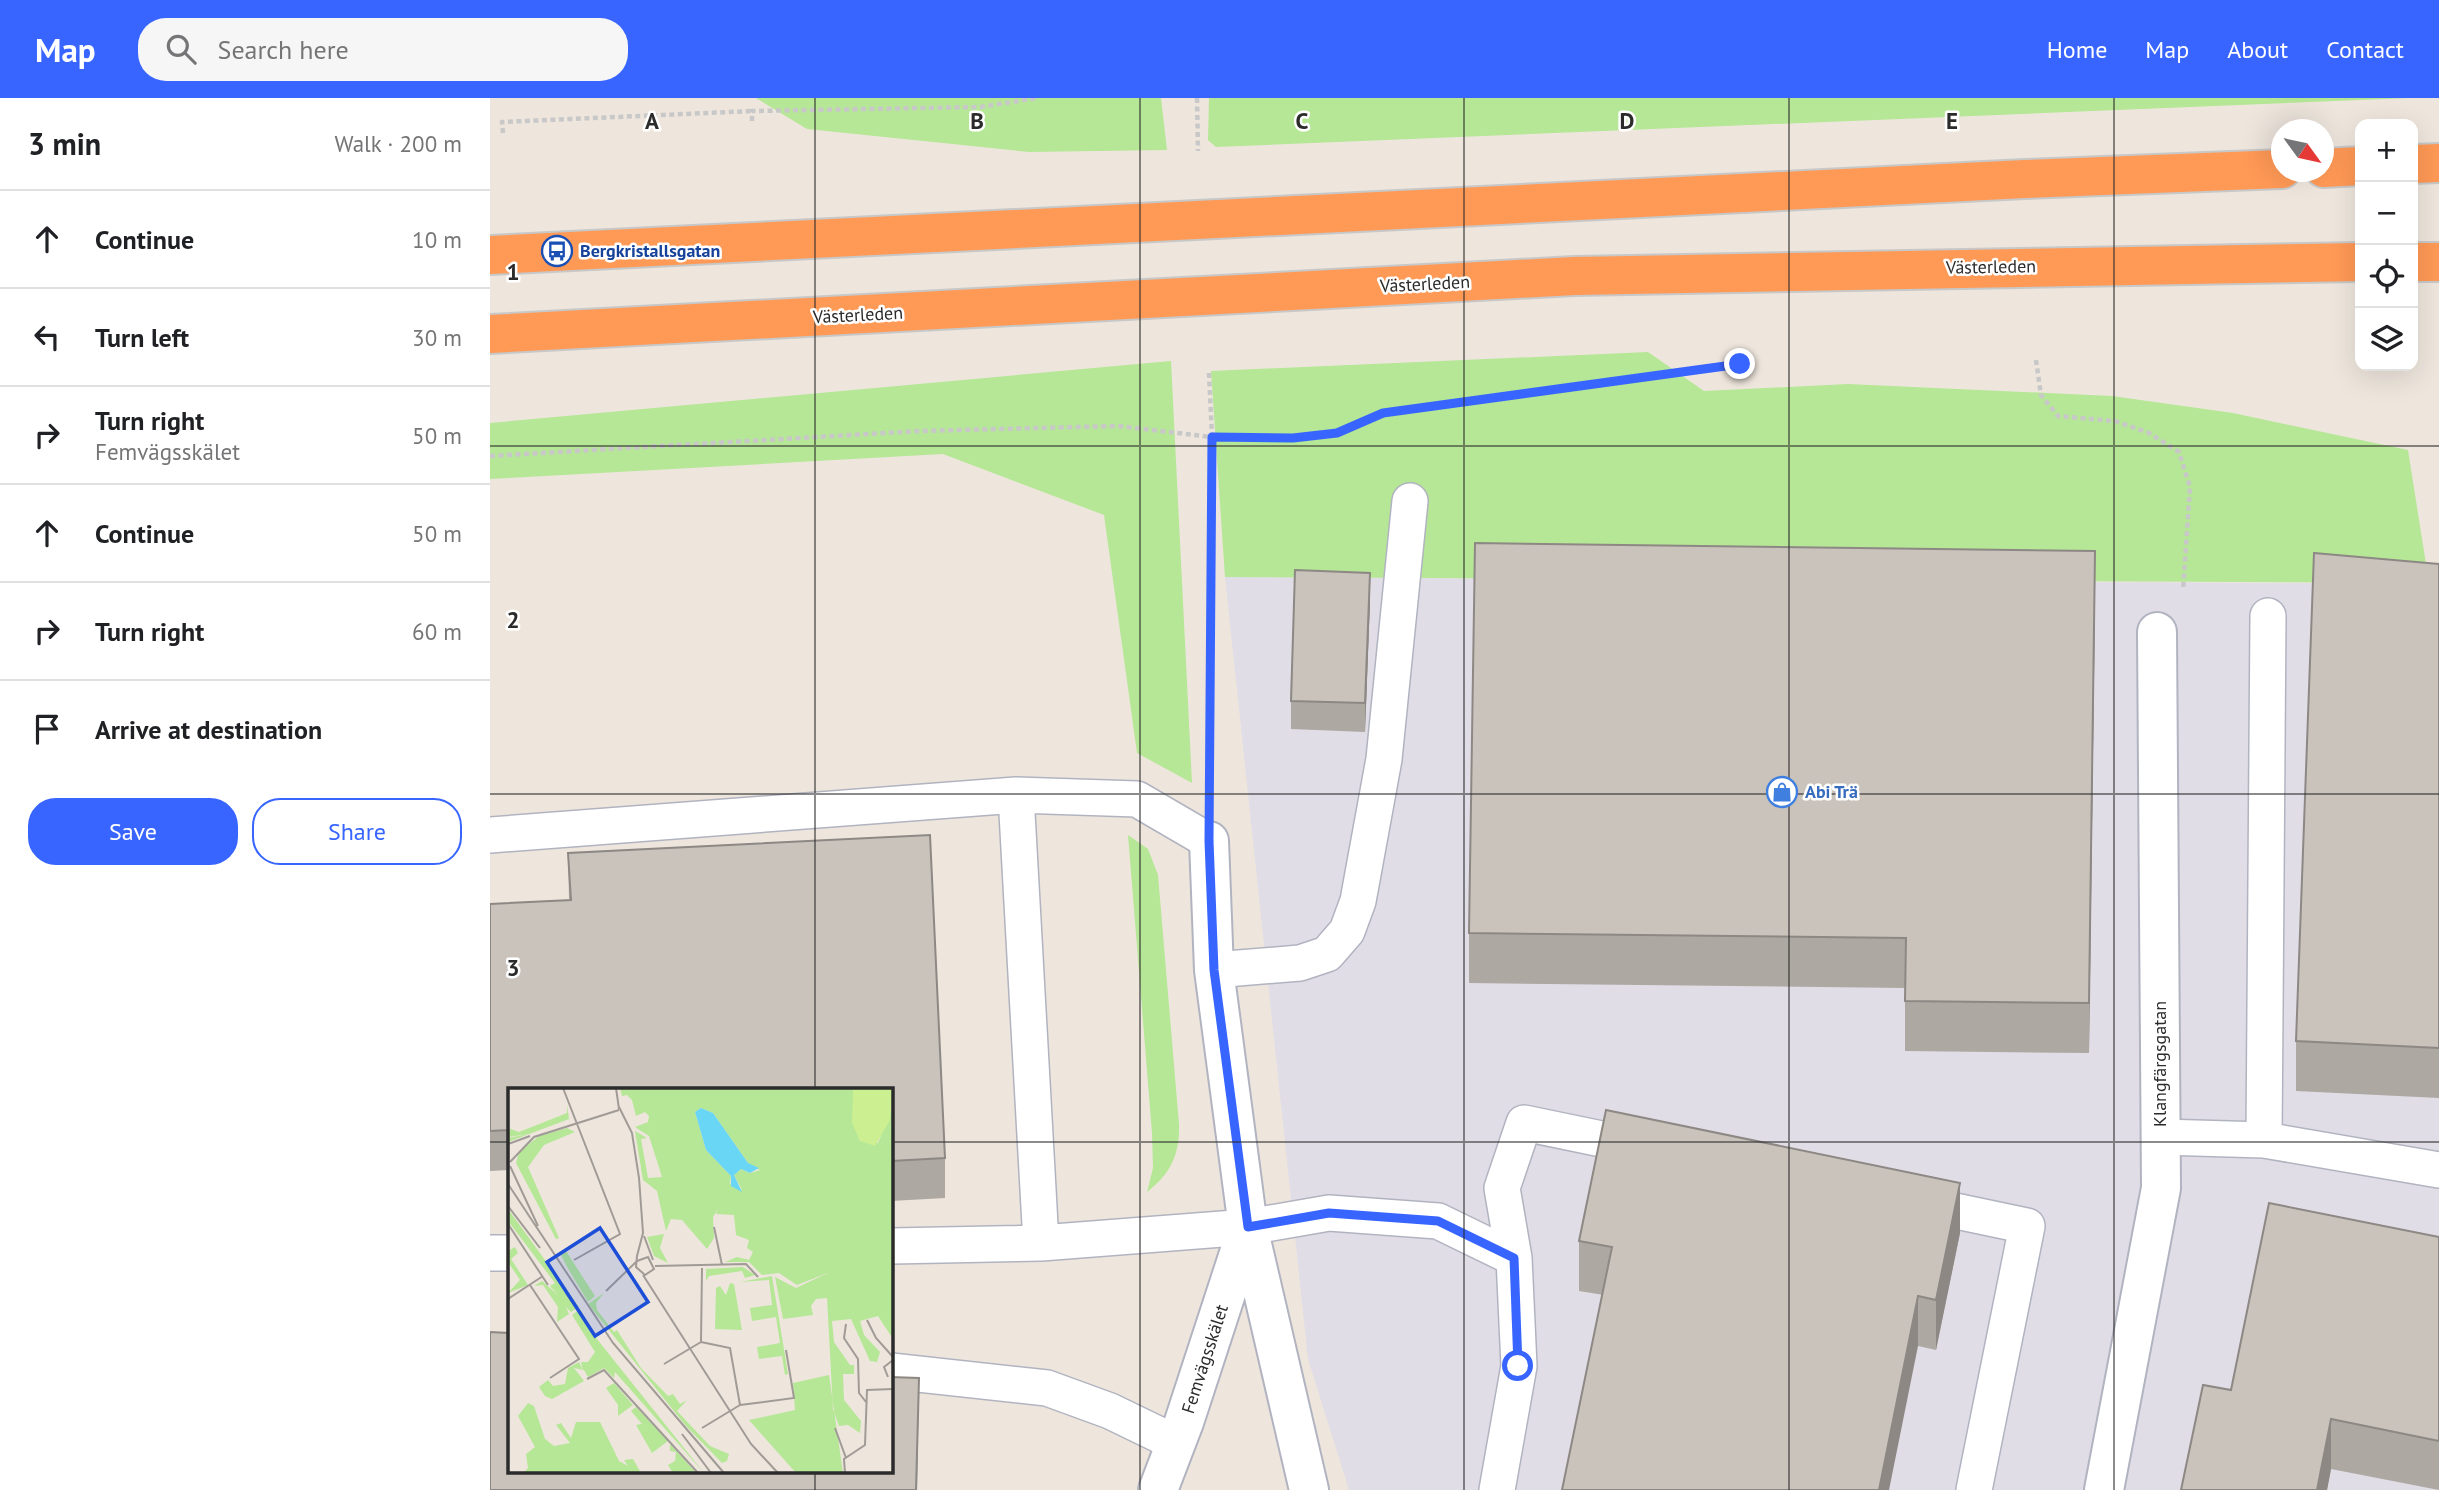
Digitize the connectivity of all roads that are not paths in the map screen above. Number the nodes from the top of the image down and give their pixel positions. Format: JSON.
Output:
{"nodes":[{"id":1,"x":2439,"y":163,"type":"edge"},
{"id":2,"x":2418,"y":164,"type":"edge"},
{"id":3,"x":2355,"y":166,"type":"edge"},
{"id":4,"x":2334,"y":167,"type":"edge"},
{"id":5,"x":2271,"y":169,"type":"edge"},
{"id":6,"x":490,"y":255,"type":"edge"},
{"id":7,"x":2355,"y":262,"type":"edge"},
{"id":8,"x":2418,"y":262,"type":"edge"},
{"id":9,"x":2439,"y":262,"type":"edge"},
{"id":10,"x":490,"y":334,"type":"edge"},
{"id":11,"x":1410,"y":501,"type":"dead end"},
{"id":12,"x":2268,"y":616,"type":"dead end"},
{"id":13,"x":2157,"y":632,"type":"road end"},
{"id":14,"x":1016,"y":795,"type":"junction"},
{"id":15,"x":490,"y":835,"type":"edge"},
{"id":16,"x":1209,"y":841,"type":"joint"},
{"id":17,"x":1214,"y":970,"type":"junction"},
{"id":18,"x":2161,"y":1137,"type":"junction"},
{"id":19,"x":2264,"y":1140,"type":"junction"},
{"id":20,"x":1674,"y":1153,"type":"edge"},
{"id":21,"x":2439,"y":1171,"type":"edge"},
{"id":22,"x":1878,"y":1195,"type":"edge"},
{"id":23,"x":1248,"y":1227,"type":"junction"},
{"id":24,"x":1041,"y":1243,"type":"junction"},
{"id":25,"x":892,"y":1246,"type":"edge"},
{"id":26,"x":508,"y":1253,"type":"edge"},
{"id":27,"x":490,"y":1254,"type":"edge"},
{"id":28,"x":1514,"y":1258,"type":"junction"},
{"id":29,"x":892,"y":1371,"type":"edge"},
{"id":30,"x":1176,"y":1443,"type":"junction"},
{"id":31,"x":1158,"y":1490,"type":"edge"},
{"id":32,"x":1309,"y":1490,"type":"edge"},
{"id":33,"x":1497,"y":1490,"type":"edge"},
{"id":34,"x":1974,"y":1490,"type":"edge"},
{"id":35,"x":2104,"y":1490,"type":"edge"}],
"edges":[{"from":1,"to":2,"type":"highway"},
{"from":3,"to":4,"type":"highway"},
{"from":5,"to":6,"type":"highway"},
{"from":7,"to":10,"type":"highway","name":"Västerleden"},
{"from":8,"to":9,"type":"highway"},
{"from":11,"to":17,"type":"lane"},
{"from":12,"to":19,"type":"lane"},
{"from":13,"to":18,"type":"street","name":"Klangfärgsgatan"},
{"from":14,"to":15,"type":"lane"},
{"from":14,"to":16,"type":"lane"},
{"from":14,"to":24,"type":"lane"},
{"from":16,"to":17,"type":"street","name":"Femvägsskälet"},
{"from":17,"to":23,"type":"street","name":"Femvägsskälet"},
{"from":18,"to":19,"type":"lane"},
{"from":18,"to":35,"type":"street","name":"Klangfärgsgatan"},
{"from":19,"to":21,"type":"lane"},
{"from":20,"to":28,"type":"lane"},
{"from":22,"to":34,"type":"lane"},
{"from":23,"to":24,"type":"lane"},
{"from":23,"to":28,"type":"lane"},
{"from":23,"to":30,"type":"street","name":"Femvägsskälet"},
{"from":23,"to":32,"type":"street","name":"Femvägsskälet"},
{"from":24,"to":25,"type":"lane"},
{"from":26,"to":27,"type":"lane"},
{"from":28,"to":33,"type":"lane"},
{"from":29,"to":30,"type":"lane"},
{"from":30,"to":31,"type":"street","name":"Femvägsskälet"}]}
